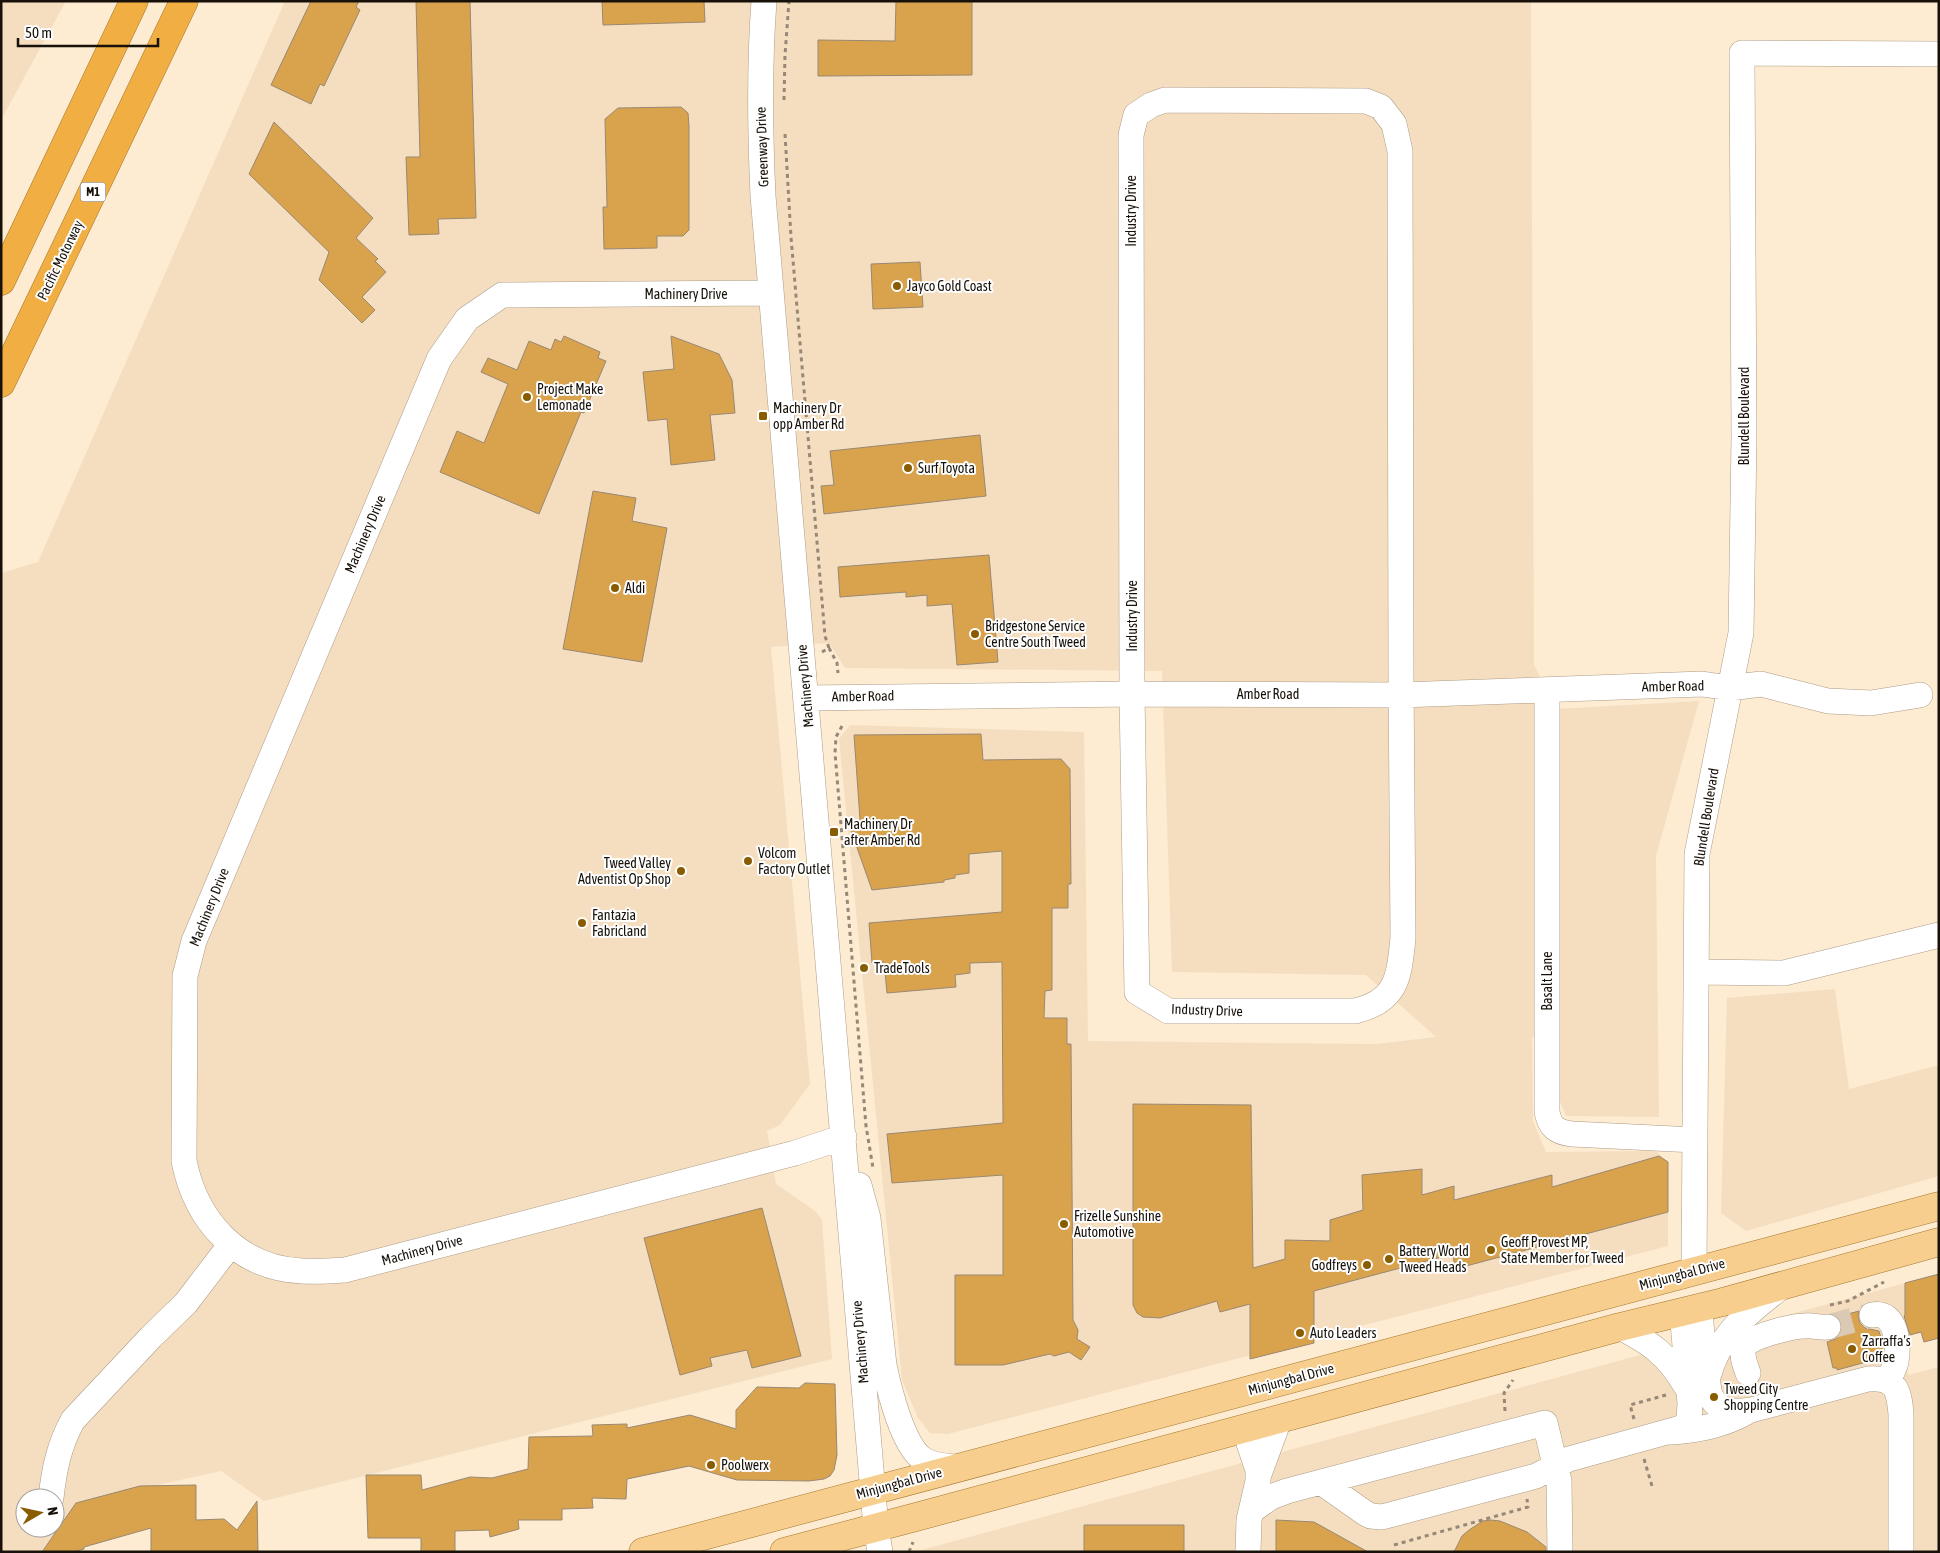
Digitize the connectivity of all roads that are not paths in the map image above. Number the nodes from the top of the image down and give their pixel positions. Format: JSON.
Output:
{"nodes":[{"id":1,"x":134,"y":1,"type":"edge"},
{"id":2,"x":184,"y":1,"type":"edge"},
{"id":3,"x":764,"y":1,"type":"edge"},
{"id":4,"x":1939,"y":54,"type":"edge"},
{"id":5,"x":1,"y":281,"type":"edge"},
{"id":6,"x":771,"y":293,"type":"junction"},
{"id":7,"x":1,"y":383,"type":"edge"},
{"id":8,"x":1730,"y":688,"type":"junction"},
{"id":9,"x":1547,"y":690,"type":"junction"},
{"id":10,"x":1132,"y":694,"type":"junction"},
{"id":11,"x":1401,"y":695,"type":"junction"},
{"id":12,"x":1920,"y":695,"type":"dead end"},
{"id":13,"x":806,"y":698,"type":"junction"},
{"id":14,"x":1939,"y":935,"type":"edge"},
{"id":15,"x":1696,"y":972,"type":"junction"},
{"id":16,"x":1695,"y":1140,"type":"junction"},
{"id":17,"x":845,"y":1146,"type":"junction"},
{"id":18,"x":1939,"y":1206,"type":"edge"},
{"id":19,"x":1939,"y":1242,"type":"edge"},
{"id":20,"x":231,"y":1244,"type":"junction"},
{"id":21,"x":1694,"y":1271,"type":"junction"},
{"id":22,"x":1782,"y":1286,"type":"junction"},
{"id":23,"x":1690,"y":1309,"type":"junction"},
{"id":24,"x":1872,"y":1315,"type":"tunnel mouth"},
{"id":25,"x":1620,"y":1326,"type":"junction"},
{"id":26,"x":1828,"y":1327,"type":"tunnel mouth"},
{"id":27,"x":1748,"y":1374,"type":"dead end"},
{"id":28,"x":1888,"y":1380,"type":"junction"},
{"id":29,"x":1698,"y":1386,"type":"junction"},
{"id":30,"x":1751,"y":1410,"type":"junction"},
{"id":31,"x":1279,"y":1420,"type":"junction"},
{"id":32,"x":1244,"y":1429,"type":"junction"},
{"id":33,"x":1671,"y":1432,"type":"junction"},
{"id":34,"x":1556,"y":1466,"type":"junction"},
{"id":35,"x":957,"y":1468,"type":"junction"},
{"id":36,"x":1258,"y":1479,"type":"junction"},
{"id":37,"x":1321,"y":1482,"type":"junction"},
{"id":38,"x":52,"y":1488,"type":"edge"},
{"id":39,"x":873,"y":1491,"type":"junction"},
{"id":40,"x":1287,"y":1491,"type":"junction"},
{"id":41,"x":1251,"y":1511,"type":"junction"},
{"id":42,"x":878,"y":1540,"type":"edge"},
{"id":43,"x":1897,"y":1547,"type":"edge"},
{"id":44,"x":643,"y":1552,"type":"edge"},
{"id":45,"x":784,"y":1552,"type":"edge"},
{"id":46,"x":1248,"y":1552,"type":"edge"},
{"id":47,"x":1560,"y":1552,"type":"edge"}],
"edges":[{"from":1,"to":5,"type":"highway"},
{"from":2,"to":7,"type":"highway","name":"Pacific Motorway","number":"M1"},
{"from":3,"to":6,"type":"street","name":"Greenway Drive"},
{"from":4,"to":8,"type":"street","name":"Blundell Boulevard"},
{"from":6,"to":13,"type":"street","name":"Machinery Drive"},
{"from":6,"to":20,"type":"street","name":"Machinery Drive"},
{"from":8,"to":9,"type":"street","name":"Amber Road"},
{"from":8,"to":12,"type":"street","name":"Amber Road"},
{"from":8,"to":15,"type":"street","name":"Blundell Boulevard"},
{"from":9,"to":11,"type":"street","name":"Amber Road"},
{"from":9,"to":16,"type":"street","name":"Basalt Lane"},
{"from":10,"to":11,"type":"street","name":"Amber Road"},
{"from":10,"to":11,"type":"street","name":"Industry Drive"},
{"from":10,"to":11,"type":"street","name":"Industry Drive"},
{"from":10,"to":13,"type":"street","name":"Amber Road"},
{"from":13,"to":17,"type":"street","name":"Machinery Drive"},
{"from":14,"to":15,"type":"street"},
{"from":15,"to":16,"type":"street","name":"Blundell Boulevard"},
{"from":16,"to":21,"type":"street","name":"Blundell Boulevard"},
{"from":17,"to":20,"type":"street","name":"Machinery Drive"},
{"from":17,"to":35,"type":"street","name":"Machinery Drive"},
{"from":17,"to":39,"type":"street","name":"Machinery Drive"},
{"from":18,"to":21,"type":"main road","name":"Minjungbal Drive"},
{"from":19,"to":22,"type":"main road"},
{"from":20,"to":38,"type":"street"},
{"from":21,"to":23,"type":"main road"},
{"from":21,"to":35,"type":"main road","name":"Minjungbal Drive"},
{"from":22,"to":23,"type":"main road"},
{"from":22,"to":29,"type":"street"},
{"from":23,"to":25,"type":"main road"},
{"from":23,"to":29,"type":"street"},
{"from":24,"to":28,"type":"street"},
{"from":25,"to":29,"type":"street"},
{"from":25,"to":31,"type":"main road"},
{"from":26,"to":27,"type":"street"},
{"from":28,"to":30,"type":"street"},
{"from":28,"to":43,"type":"street"},
{"from":29,"to":30,"type":"street"},
{"from":29,"to":33,"type":"street"},
{"from":30,"to":33,"type":"street"},
{"from":31,"to":32,"type":"main road"},
{"from":31,"to":36,"type":"street"},
{"from":32,"to":36,"type":"street"},
{"from":32,"to":42,"type":"main road"},
{"from":33,"to":34,"type":"street"},
{"from":34,"to":37,"type":"street"},
{"from":34,"to":37,"type":"street"},
{"from":34,"to":47,"type":"street"},
{"from":35,"to":39,"type":"main road","name":"Minjungbal Drive"},
{"from":36,"to":40,"type":"street"},
{"from":36,"to":41,"type":"street"},
{"from":37,"to":40,"type":"street"},
{"from":39,"to":42,"type":"street","name":"Machinery Drive"},
{"from":39,"to":44,"type":"main road","name":"Minjungbal Drive"},
{"from":40,"to":41,"type":"street"},
{"from":41,"to":46,"type":"street"},
{"from":42,"to":45,"type":"main road"}]}
